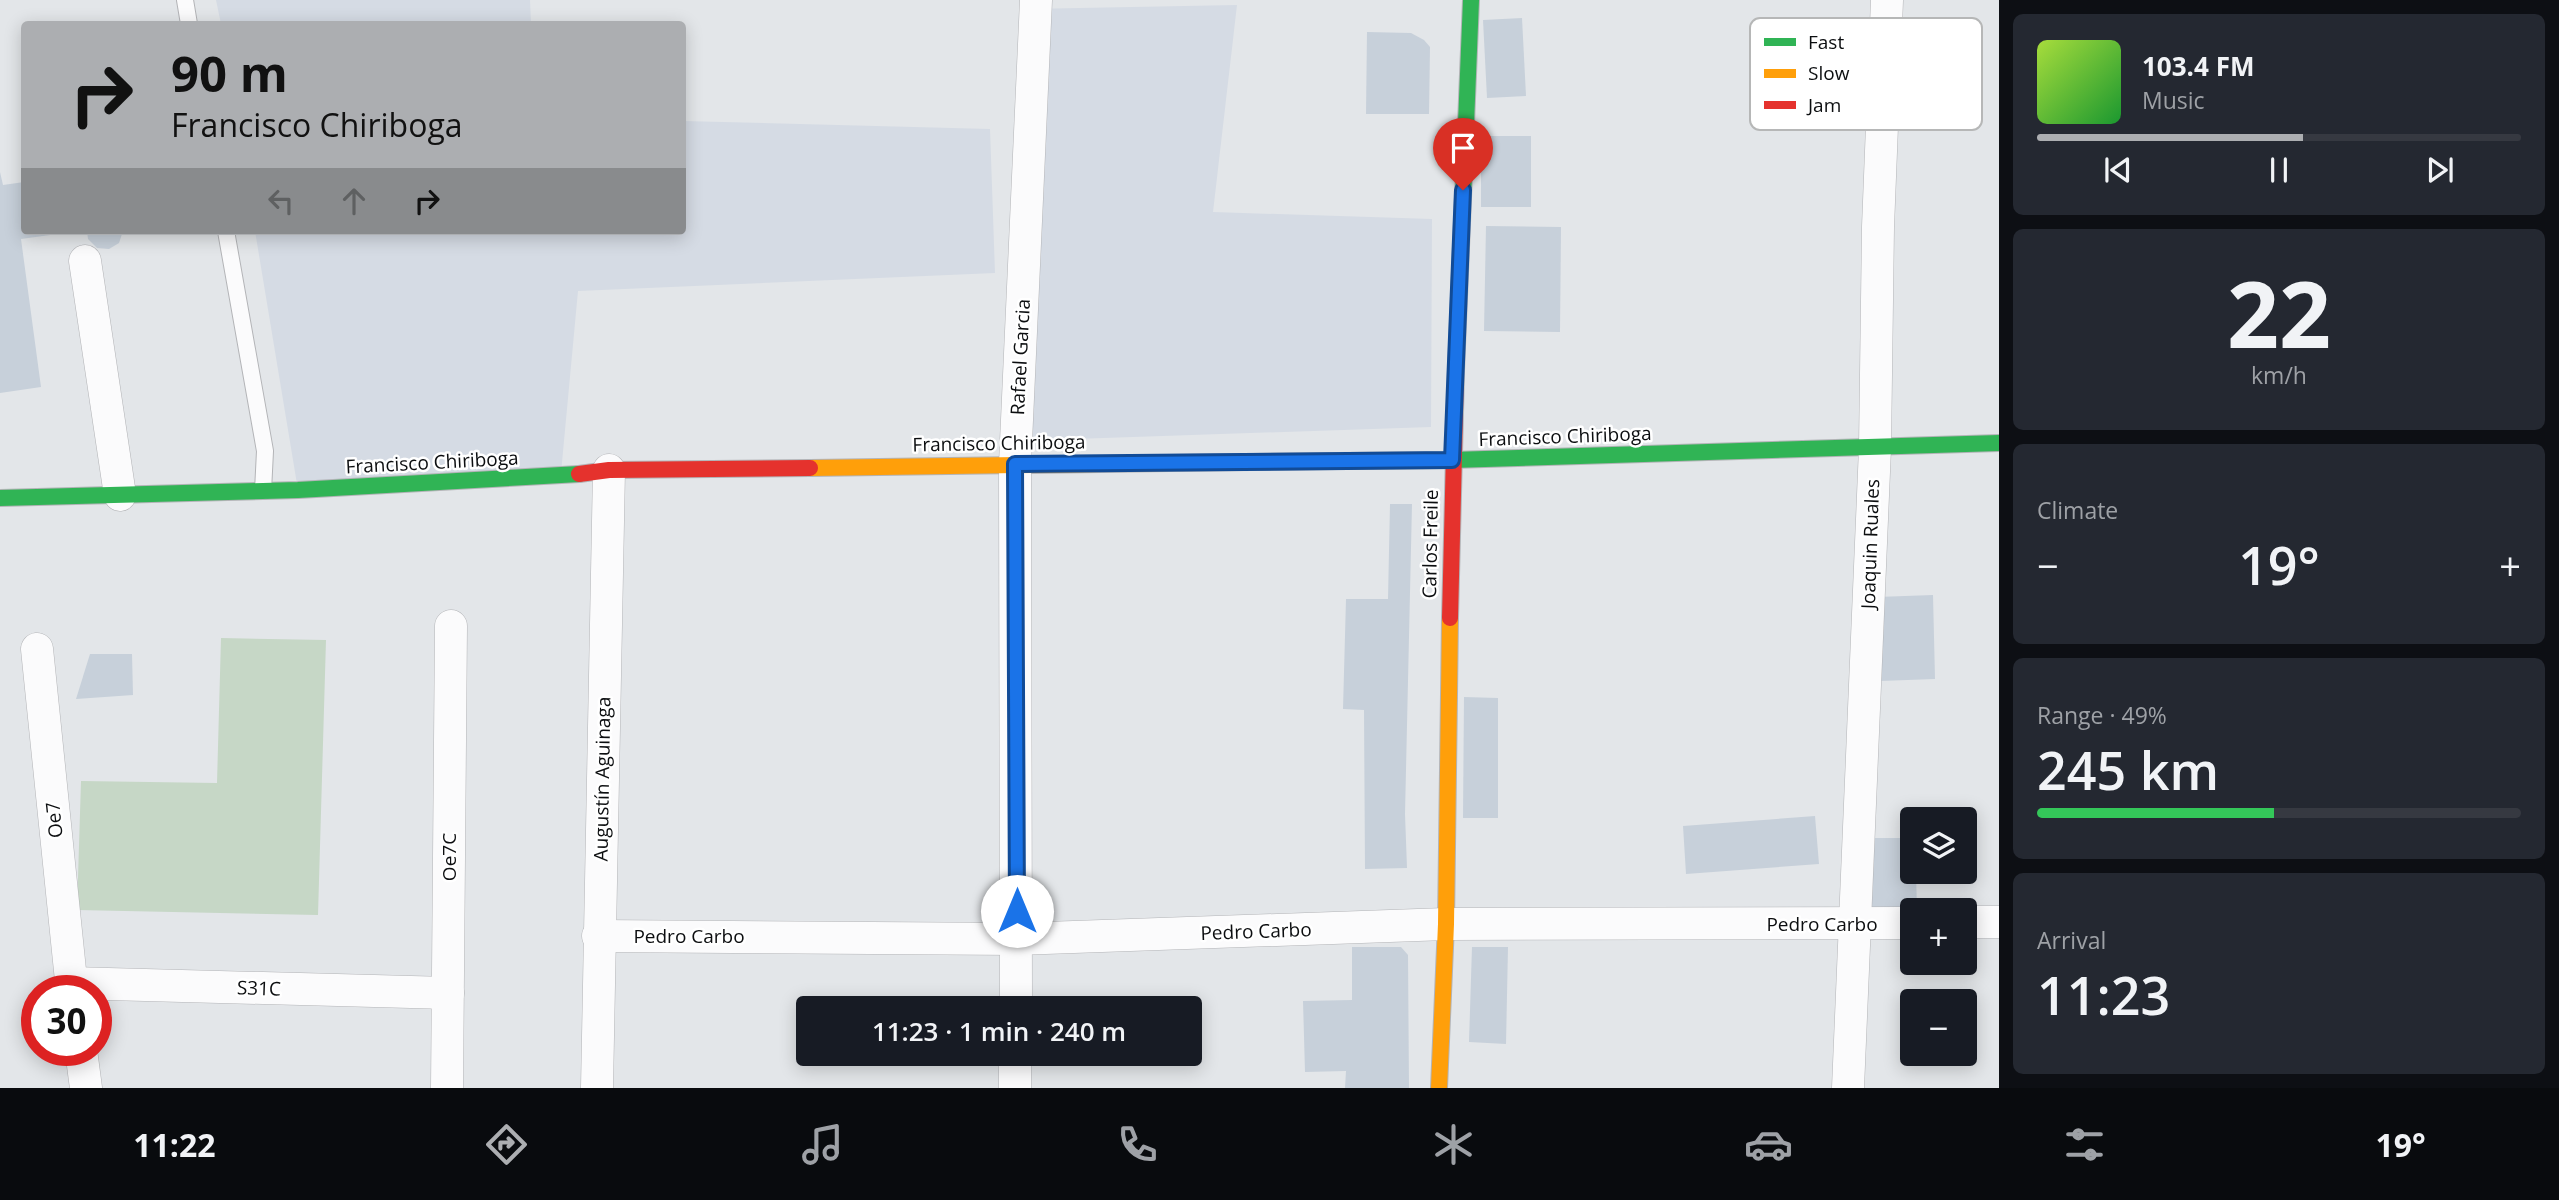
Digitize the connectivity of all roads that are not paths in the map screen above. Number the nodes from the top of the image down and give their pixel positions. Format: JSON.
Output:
{"nodes":[{"id":1,"x":185,"y":0,"type":"edge"},
{"id":2,"x":1036,"y":0,"type":"edge"},
{"id":3,"x":1047,"y":0,"type":"edge"},
{"id":4,"x":1471,"y":0,"type":"edge"},
{"id":5,"x":1888,"y":0,"type":"edge"},
{"id":6,"x":1887,"y":18,"type":"edge"},
{"id":7,"x":188,"y":21,"type":"edge"},
{"id":8,"x":1882,"y":130,"type":"edge"},
{"id":9,"x":227,"y":235,"type":"edge"},
{"id":10,"x":85,"y":261,"type":"dead end"},
{"id":11,"x":1999,"y":443,"type":"edge"},
{"id":12,"x":1875,"y":448,"type":"junction"},
{"id":13,"x":1452,"y":460,"type":"junction"},
{"id":14,"x":1015,"y":464,"type":"junction"},
{"id":15,"x":608,"y":470,"type":"junction"},
{"id":16,"x":263,"y":491,"type":"junction"},
{"id":17,"x":120,"y":495,"type":"junction"},
{"id":18,"x":0,"y":498,"type":"edge"},
{"id":19,"x":450,"y":626,"type":"dead end"},
{"id":20,"x":37,"y":649,"type":"dead end"},
{"id":21,"x":1977,"y":922,"type":"edge"},
{"id":22,"x":1999,"y":922,"type":"edge"},
{"id":23,"x":1900,"y":923,"type":"edge"},
{"id":24,"x":1446,"y":924,"type":"junction"},
{"id":25,"x":1854,"y":925,"type":"junction"},
{"id":26,"x":598,"y":936,"type":"junction"},
{"id":27,"x":1017,"y":939,"type":"junction"},
{"id":28,"x":71,"y":975,"type":"edge"},
{"id":29,"x":112,"y":988,"type":"edge"},
{"id":30,"x":448,"y":993,"type":"junction"},
{"id":31,"x":1016,"y":996,"type":"edge"},
{"id":32,"x":83,"y":1066,"type":"edge"},
{"id":33,"x":1015,"y":1066,"type":"edge"},
{"id":34,"x":86,"y":1088,"type":"edge"},
{"id":35,"x":447,"y":1088,"type":"edge"},
{"id":36,"x":597,"y":1088,"type":"edge"},
{"id":37,"x":1015,"y":1088,"type":"edge"},
{"id":38,"x":1439,"y":1088,"type":"edge"},
{"id":39,"x":1848,"y":1088,"type":"edge"}],
"edges":[{"from":1,"to":7,"type":"lane"},
{"from":2,"to":3,"type":"street"},
{"from":2,"to":14,"type":"street","name":"Rafael Garcia"},
{"from":4,"to":13,"type":"street","name":"Carlos Freile"},
{"from":5,"to":6,"type":"street","name":"Joaquin Ruales"},
{"from":8,"to":12,"type":"street","name":"Joaquin Ruales"},
{"from":9,"to":16,"type":"lane"},
{"from":10,"to":17,"type":"street"},
{"from":11,"to":12,"type":"street","name":"Francisco Chiriboga"},
{"from":12,"to":13,"type":"street","name":"Francisco Chiriboga"},
{"from":12,"to":25,"type":"street","name":"Joaquin Ruales"},
{"from":13,"to":14,"type":"street","name":"Francisco Chiriboga"},
{"from":13,"to":24,"type":"street","name":"Carlos Freile"},
{"from":14,"to":15,"type":"street","name":"Francisco Chiriboga"},
{"from":14,"to":27,"type":"street","name":"Rafael Garcia"},
{"from":15,"to":16,"type":"street","name":"Francisco Chiriboga"},
{"from":15,"to":26,"type":"street","name":"Augustín Aguinaga"},
{"from":16,"to":17,"type":"street","name":"Francisco Chiriboga"},
{"from":17,"to":18,"type":"street","name":"Francisco Chiriboga"},
{"from":19,"to":30,"type":"street","name":"Oe7C"},
{"from":20,"to":28,"type":"street","name":"Oe7"},
{"from":21,"to":22,"type":"street"},
{"from":23,"to":25,"type":"street","name":"Pedro Carbo"},
{"from":24,"to":25,"type":"street","name":"Pedro Carbo"},
{"from":24,"to":27,"type":"street","name":"Pedro Carbo"},
{"from":24,"to":38,"type":"street","name":"Carlos Freile"},
{"from":25,"to":39,"type":"street","name":"Joaquin Ruales"},
{"from":26,"to":27,"type":"street","name":"Pedro Carbo"},
{"from":26,"to":36,"type":"street","name":"Augustín Aguinaga"},
{"from":27,"to":31,"type":"street","name":"Rafael Garcia"},
{"from":29,"to":30,"type":"street","name":"S31C"},
{"from":30,"to":35,"type":"street","name":"Oe7C"},
{"from":32,"to":34,"type":"street"},
{"from":33,"to":37,"type":"street"}]}
